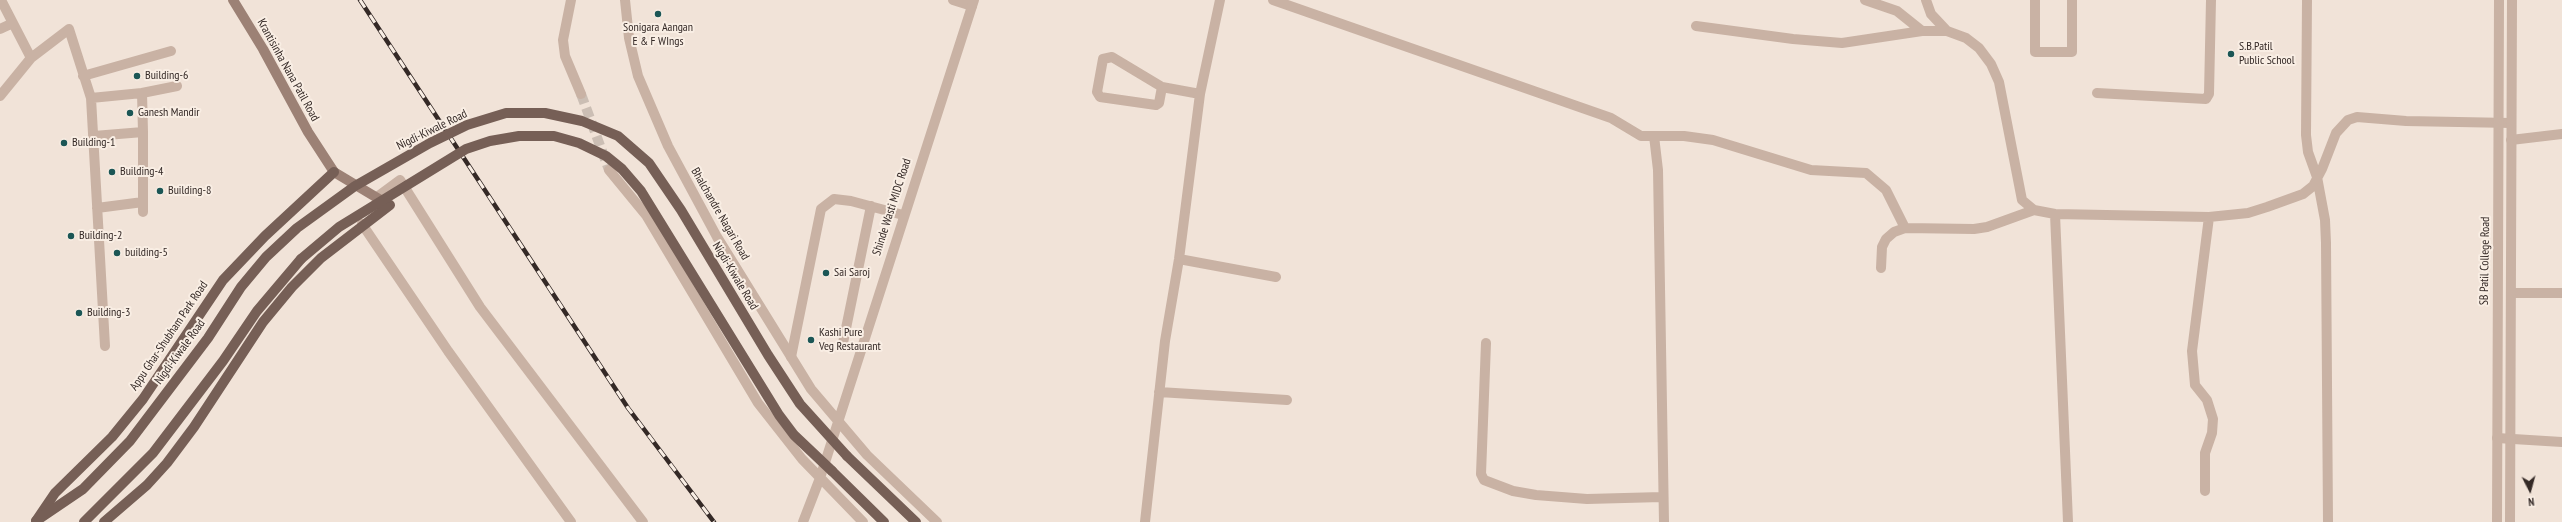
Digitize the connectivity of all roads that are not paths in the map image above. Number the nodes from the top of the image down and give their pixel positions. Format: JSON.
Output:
{"nodes":[{"id":1,"x":1,"y":0,"type":"edge"},
{"id":2,"x":233,"y":0,"type":"edge"},
{"id":3,"x":571,"y":0,"type":"edge"},
{"id":4,"x":625,"y":0,"type":"edge"},
{"id":5,"x":955,"y":0,"type":"edge"},
{"id":6,"x":1220,"y":0,"type":"edge"},
{"id":7,"x":1273,"y":0,"type":"edge"},
{"id":8,"x":1926,"y":0,"type":"edge"},
{"id":9,"x":2035,"y":0,"type":"edge"},
{"id":10,"x":2072,"y":0,"type":"edge"},
{"id":11,"x":2211,"y":0,"type":"edge"},
{"id":12,"x":2307,"y":0,"type":"edge"},
{"id":13,"x":2499,"y":0,"type":"edge"},
{"id":14,"x":2512,"y":0,"type":"edge"},
{"id":15,"x":1869,"y":1,"type":"edge"},
{"id":16,"x":973,"y":3,"type":"edge"},
{"id":17,"x":12,"y":23,"type":"junction"},
{"id":18,"x":1696,"y":26,"type":"dead end"},
{"id":19,"x":0,"y":30,"type":"edge"},
{"id":20,"x":1947,"y":31,"type":"junction"},
{"id":21,"x":1922,"y":32,"type":"junction"},
{"id":22,"x":171,"y":51,"type":"dead end"},
{"id":23,"x":32,"y":58,"type":"junction"},
{"id":24,"x":83,"y":76,"type":"junction"},
{"id":25,"x":177,"y":86,"type":"dead end"},
{"id":26,"x":1162,"y":87,"type":"junction"},
{"id":27,"x":142,"y":93,"type":"junction"},
{"id":28,"x":2097,"y":93,"type":"dead end"},
{"id":29,"x":581,"y":94,"type":"tunnel mouth"},
{"id":30,"x":1200,"y":94,"type":"junction"},
{"id":31,"x":0,"y":96,"type":"edge"},
{"id":32,"x":91,"y":98,"type":"junction"},
{"id":33,"x":2500,"y":122,"type":"junction"},
{"id":34,"x":2511,"y":123,"type":"junction"},
{"id":35,"x":142,"y":132,"type":"junction"},
{"id":36,"x":2562,"y":134,"type":"edge"},
{"id":37,"x":94,"y":136,"type":"junction"},
{"id":38,"x":1654,"y":136,"type":"junction"},
{"id":39,"x":2511,"y":140,"type":"junction"},
{"id":40,"x":609,"y":170,"type":"tunnel mouth"},
{"id":41,"x":334,"y":172,"type":"junction"},
{"id":42,"x":2317,"y":177,"type":"junction"},
{"id":43,"x":377,"y":197,"type":"junction"},
{"id":44,"x":871,"y":206,"type":"junction"},
{"id":45,"x":97,"y":208,"type":"junction"},
{"id":46,"x":2034,"y":210,"type":"junction"},
{"id":47,"x":2055,"y":214,"type":"junction"},
{"id":48,"x":903,"y":215,"type":"junction"},
{"id":49,"x":2209,"y":217,"type":"junction"},
{"id":50,"x":362,"y":224,"type":"junction"},
{"id":51,"x":1905,"y":228,"type":"junction"},
{"id":52,"x":1179,"y":259,"type":"junction"},
{"id":53,"x":1881,"y":268,"type":"dead end"},
{"id":54,"x":1276,"y":277,"type":"dead end"},
{"id":55,"x":2511,"y":293,"type":"junction"},
{"id":56,"x":2562,"y":293,"type":"edge"},
{"id":57,"x":1486,"y":342,"type":"dead end"},
{"id":58,"x":843,"y":343,"type":"dead end"},
{"id":59,"x":105,"y":346,"type":"dead end"},
{"id":60,"x":791,"y":357,"type":"junction"},
{"id":61,"x":1159,"y":392,"type":"junction"},
{"id":62,"x":1287,"y":400,"type":"dead end"},
{"id":63,"x":837,"y":422,"type":"junction"},
{"id":64,"x":2497,"y":438,"type":"junction"},
{"id":65,"x":2511,"y":438,"type":"junction"},
{"id":66,"x":2562,"y":442,"type":"edge"},
{"id":67,"x":820,"y":478,"type":"junction"},
{"id":68,"x":2205,"y":491,"type":"dead end"},
{"id":69,"x":1662,"y":497,"type":"junction"},
{"id":70,"x":36,"y":521,"type":"edge"},
{"id":71,"x":84,"y":522,"type":"edge"},
{"id":72,"x":104,"y":522,"type":"edge"},
{"id":73,"x":571,"y":522,"type":"edge"},
{"id":74,"x":643,"y":522,"type":"edge"},
{"id":75,"x":803,"y":522,"type":"edge"},
{"id":76,"x":863,"y":522,"type":"edge"},
{"id":77,"x":884,"y":522,"type":"edge"},
{"id":78,"x":916,"y":522,"type":"edge"},
{"id":79,"x":936,"y":522,"type":"edge"},
{"id":80,"x":1145,"y":522,"type":"edge"},
{"id":81,"x":1664,"y":522,"type":"edge"},
{"id":82,"x":2068,"y":522,"type":"edge"},
{"id":83,"x":2328,"y":522,"type":"edge"},
{"id":84,"x":2497,"y":522,"type":"edge"},
{"id":85,"x":2510,"y":522,"type":"edge"}],
"edges":[{"from":1,"to":17,"type":"street"},
{"from":2,"to":41,"type":"main road","name":"Krantisinha Nana Patil Road"},
{"from":3,"to":29,"type":"street"},
{"from":4,"to":60,"type":"street","name":"Bhalchandre Nagari Road"},
{"from":5,"to":16,"type":"street"},
{"from":6,"to":30,"type":"street"},
{"from":7,"to":38,"type":"street"},
{"from":8,"to":20,"type":"street"},
{"from":9,"to":10,"type":"street"},
{"from":11,"to":28,"type":"street"},
{"from":12,"to":42,"type":"street"},
{"from":13,"to":33,"type":"street","name":"SB Patil College Road"},
{"from":14,"to":34,"type":"street","name":"SB Patil College Road"},
{"from":15,"to":21,"type":"street"},
{"from":16,"to":48,"type":"street","name":"Shinde Wasti MIDC Road"},
{"from":17,"to":19,"type":"street"},
{"from":17,"to":23,"type":"street"},
{"from":18,"to":21,"type":"street"},
{"from":20,"to":21,"type":"street"},
{"from":20,"to":46,"type":"street"},
{"from":22,"to":24,"type":"street"},
{"from":23,"to":24,"type":"street"},
{"from":23,"to":31,"type":"street"},
{"from":24,"to":32,"type":"street"},
{"from":25,"to":27,"type":"street"},
{"from":26,"to":26,"type":"street"},
{"from":26,"to":30,"type":"street"},
{"from":27,"to":32,"type":"street"},
{"from":27,"to":35,"type":"street"},
{"from":30,"to":52,"type":"street"},
{"from":32,"to":37,"type":"street"},
{"from":33,"to":34,"type":"street"},
{"from":33,"to":42,"type":"street"},
{"from":33,"to":64,"type":"street","name":"SB Patil College Road"},
{"from":34,"to":39,"type":"street","name":"SB Patil College Road"},
{"from":35,"to":37,"type":"street"},
{"from":35,"to":45,"type":"street"},
{"from":36,"to":39,"type":"street"},
{"from":37,"to":45,"type":"street"},
{"from":38,"to":51,"type":"street"},
{"from":38,"to":69,"type":"street"},
{"from":39,"to":55,"type":"street","name":"SB Patil College Road"},
{"from":40,"to":67,"type":"street"},
{"from":41,"to":43,"type":"main road"},
{"from":41,"to":70,"type":"main road","name":"Appu Ghar-Shubham Park Road"},
{"from":42,"to":49,"type":"street"},
{"from":42,"to":83,"type":"street"},
{"from":43,"to":50,"type":"main road"},
{"from":43,"to":74,"type":"street"},
{"from":44,"to":48,"type":"street"},
{"from":44,"to":58,"type":"street"},
{"from":44,"to":60,"type":"street"},
{"from":45,"to":59,"type":"street"},
{"from":46,"to":47,"type":"street"},
{"from":46,"to":51,"type":"street"},
{"from":47,"to":49,"type":"street"},
{"from":47,"to":82,"type":"street"},
{"from":48,"to":63,"type":"street","name":"Shinde Wasti MIDC Road"},
{"from":49,"to":68,"type":"street"},
{"from":50,"to":72,"type":"main road"},
{"from":50,"to":73,"type":"street"},
{"from":51,"to":53,"type":"street"},
{"from":52,"to":54,"type":"street"},
{"from":52,"to":61,"type":"street"},
{"from":55,"to":56,"type":"street"},
{"from":55,"to":65,"type":"street","name":"SB Patil College Road"},
{"from":57,"to":69,"type":"street"},
{"from":60,"to":63,"type":"street","name":"Bhalchandre Nagari Road"},
{"from":61,"to":62,"type":"street"},
{"from":61,"to":80,"type":"street"},
{"from":63,"to":67,"type":"street","name":"Shinde Wasti MIDC Road"},
{"from":63,"to":79,"type":"street","name":"Bhalchandre Nagari Road"},
{"from":64,"to":65,"type":"street"},
{"from":64,"to":84,"type":"street","name":"SB Patil College Road"},
{"from":65,"to":66,"type":"street"},
{"from":65,"to":85,"type":"street","name":"SB Patil College Road"},
{"from":67,"to":75,"type":"street","name":"Shinde Wasti MIDC Road"},
{"from":67,"to":76,"type":"street"},
{"from":69,"to":81,"type":"street"},
{"from":70,"to":78,"type":"main road","name":"Nigdi-Kiwale Road","bridge":true},
{"from":71,"to":77,"type":"main road","bridge":true}]}
